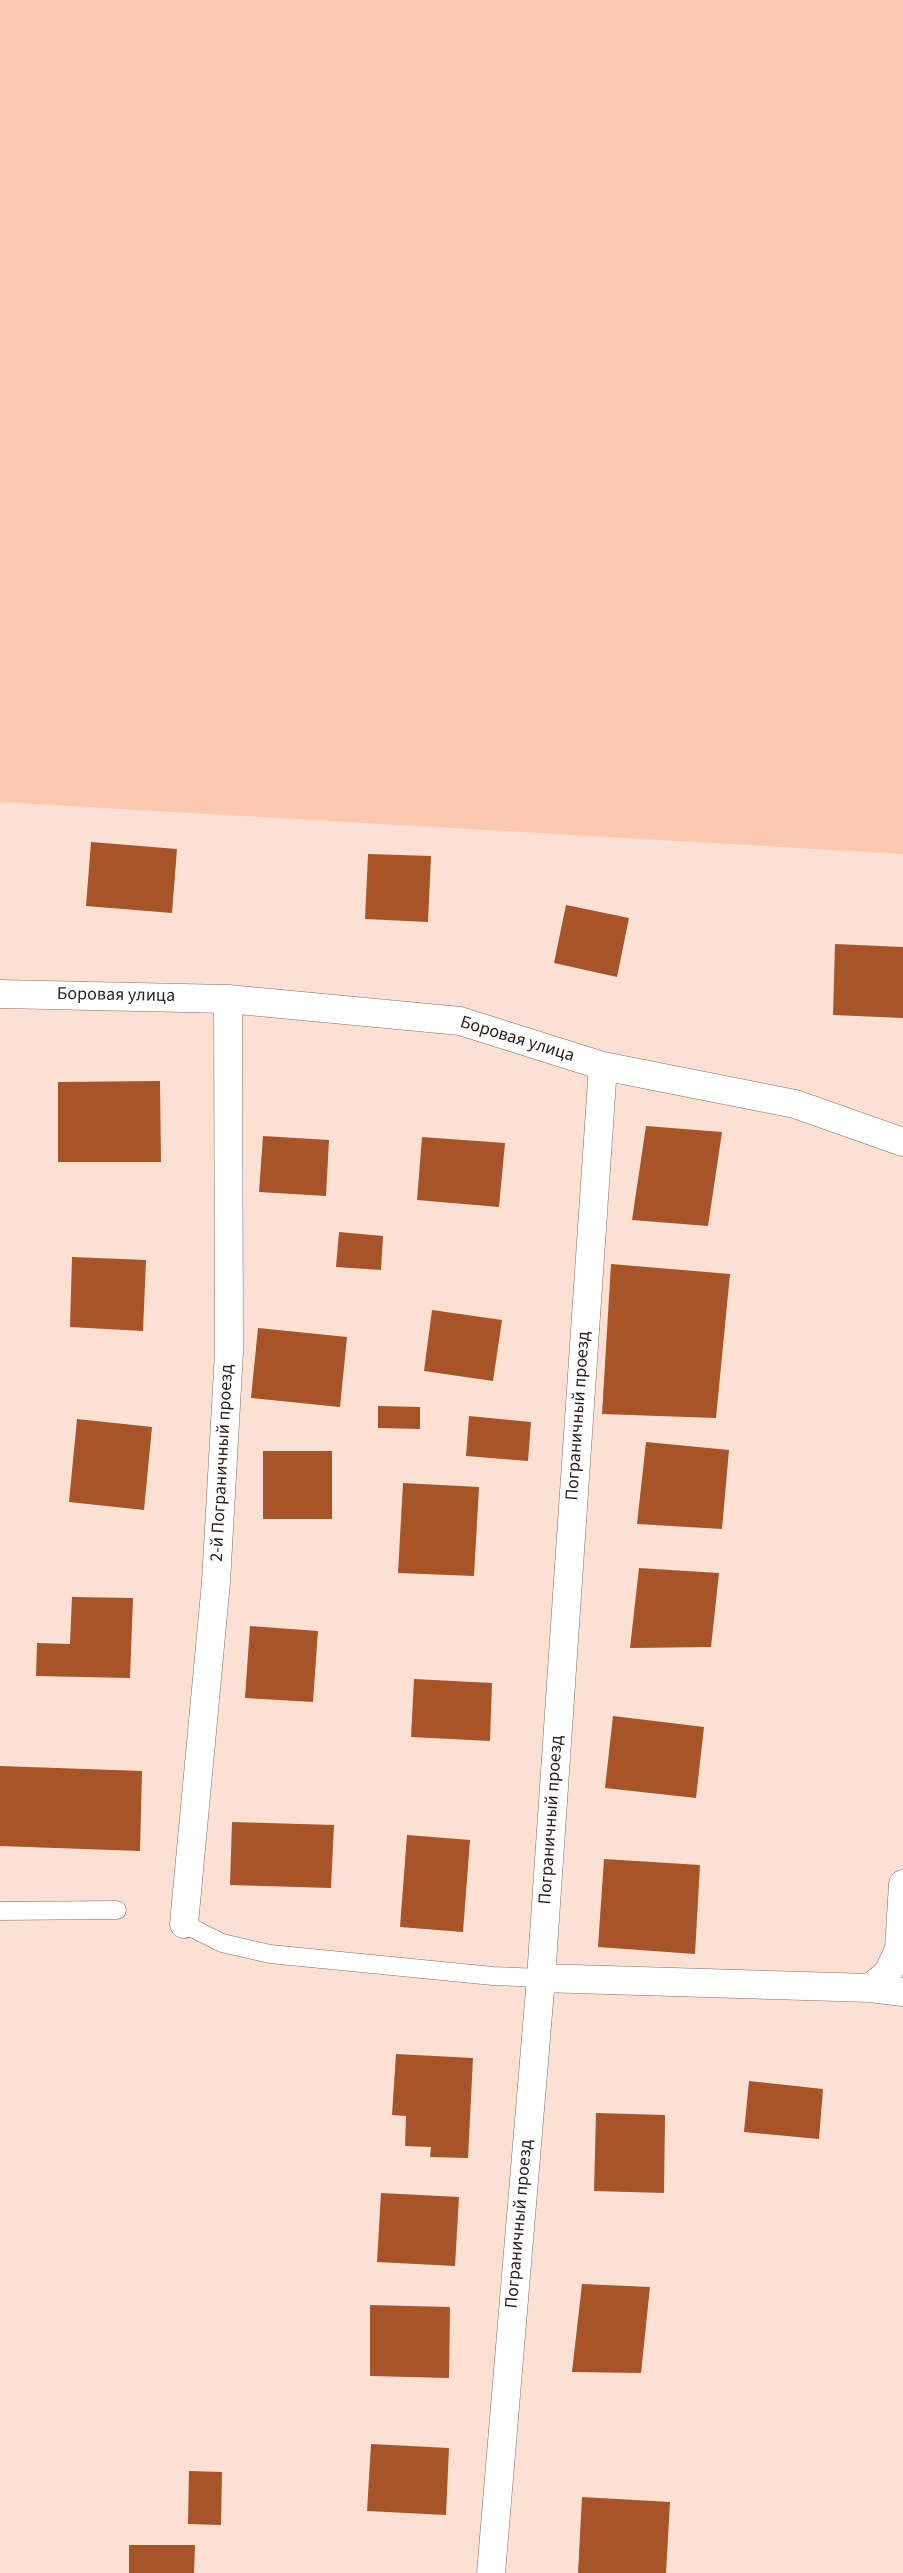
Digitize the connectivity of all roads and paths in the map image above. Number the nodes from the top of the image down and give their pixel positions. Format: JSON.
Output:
{"nodes":[{"id":1,"x":0,"y":994,"type":"edge"},
{"id":2,"x":228,"y":999,"type":"junction"},
{"id":3,"x":604,"y":1066,"type":"junction"},
{"id":4,"x":903,"y":1142,"type":"edge"},
{"id":5,"x":903,"y":1884,"type":"edge"},
{"id":6,"x":117,"y":1910,"type":"dead end"},
{"id":7,"x":0,"y":1911,"type":"edge"},
{"id":8,"x":184,"y":1924,"type":"joint"},
{"id":9,"x":541,"y":1978,"type":"junction"},
{"id":10,"x":870,"y":1988,"type":"junction"},
{"id":11,"x":903,"y":1992,"type":"edge"},
{"id":12,"x":491,"y":2573,"type":"edge"}],
"edges":[{"from":1,"to":2,"type":"street","name":"Боровая улица"},
{"from":2,"to":3,"type":"street","name":"Боровая улица"},
{"from":2,"to":8,"type":"street","name":"2-й Пограничный проезд"},
{"from":3,"to":4,"type":"street","name":"Боровая улица"},
{"from":3,"to":9,"type":"street","name":"Пограничный проезд"},
{"from":5,"to":10,"type":"street"},
{"from":6,"to":7,"type":"lane"},
{"from":8,"to":9,"type":"lane"},
{"from":9,"to":10,"type":"street"},
{"from":9,"to":12,"type":"street","name":"Пограничный проезд"},
{"from":10,"to":11,"type":"street"}]}
